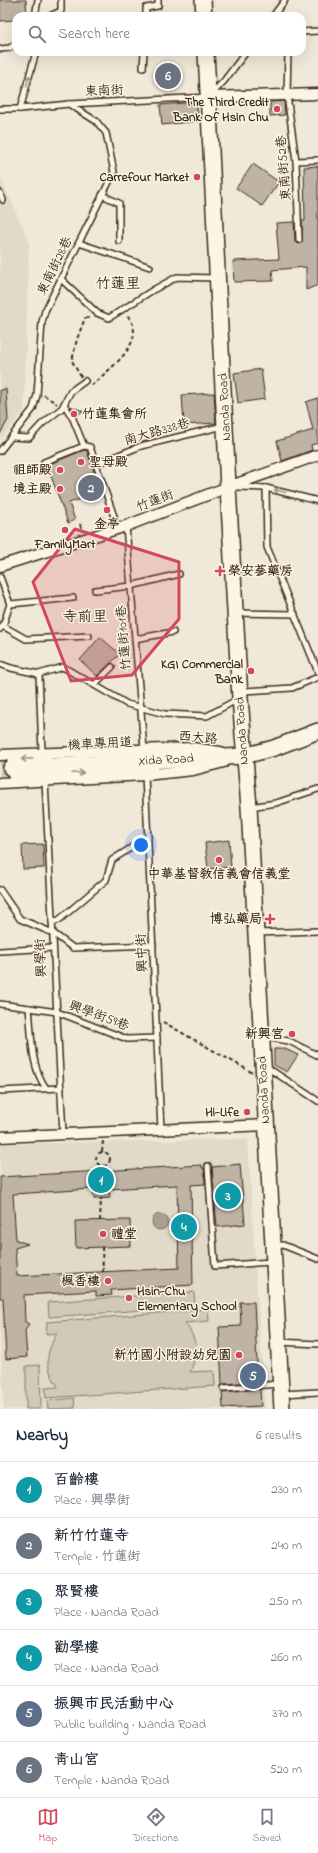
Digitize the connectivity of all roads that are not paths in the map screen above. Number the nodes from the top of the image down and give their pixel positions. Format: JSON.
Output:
{"nodes":[{"id":1,"x":33,"y":0,"type":"edge"},
{"id":2,"x":38,"y":0,"type":"edge"},
{"id":3,"x":61,"y":0,"type":"edge"},
{"id":4,"x":158,"y":0,"type":"edge"},
{"id":5,"x":203,"y":0,"type":"edge"},
{"id":6,"x":285,"y":0,"type":"edge"},
{"id":7,"x":281,"y":3,"type":"edge"},
{"id":8,"x":34,"y":12,"type":"edge"},
{"id":9,"x":35,"y":12,"type":"edge"},
{"id":10,"x":59,"y":12,"type":"edge"},
{"id":11,"x":146,"y":12,"type":"edge"},
{"id":12,"x":204,"y":12,"type":"edge"},
{"id":13,"x":275,"y":12,"type":"edge"},
{"id":14,"x":318,"y":31,"type":"edge"},
{"id":15,"x":306,"y":32,"type":"edge"},
{"id":16,"x":12,"y":46,"type":"edge"},
{"id":17,"x":0,"y":49,"type":"edge"},
{"id":18,"x":35,"y":56,"type":"edge"},
{"id":19,"x":144,"y":56,"type":"edge"},
{"id":20,"x":206,"y":56,"type":"edge"},
{"id":21,"x":243,"y":56,"type":"edge"},
{"id":22,"x":288,"y":56,"type":"edge"},
{"id":23,"x":143,"y":68,"type":"dead end"},
{"id":24,"x":318,"y":94,"type":"edge"},
{"id":25,"x":287,"y":95,"type":"junction"},
{"id":26,"x":208,"y":97,"type":"junction"},
{"id":27,"x":69,"y":104,"type":"junction"},
{"id":28,"x":0,"y":109,"type":"edge"},
{"id":29,"x":20,"y":109,"type":"junction"},
{"id":30,"x":318,"y":160,"type":"edge"},
{"id":31,"x":296,"y":161,"type":"junction"},
{"id":32,"x":0,"y":193,"type":"edge"},
{"id":33,"x":102,"y":195,"type":"junction"},
{"id":34,"x":3,"y":200,"type":"dead end"},
{"id":35,"x":299,"y":240,"type":"dead end"},
{"id":36,"x":119,"y":242,"type":"dead end"},
{"id":37,"x":79,"y":243,"type":"junction"},
{"id":38,"x":150,"y":267,"type":"dead end"},
{"id":39,"x":218,"y":278,"type":"junction"},
{"id":40,"x":61,"y":279,"type":"junction"},
{"id":41,"x":84,"y":382,"type":"road end"},
{"id":42,"x":63,"y":406,"type":"junction"},
{"id":43,"x":226,"y":425,"type":"junction"},
{"id":44,"x":12,"y":437,"type":"junction"},
{"id":45,"x":84,"y":446,"type":"junction"},
{"id":46,"x":0,"y":451,"type":"edge"},
{"id":47,"x":318,"y":455,"type":"edge"},
{"id":48,"x":44,"y":462,"type":"dead end"},
{"id":49,"x":96,"y":464,"type":"junction"},
{"id":50,"x":228,"y":487,"type":"junction"},
{"id":51,"x":266,"y":488,"type":"junction"},
{"id":52,"x":318,"y":501,"type":"edge"},
{"id":53,"x":122,"y":527,"type":"junction"},
{"id":54,"x":0,"y":566,"type":"edge"},
{"id":55,"x":179,"y":574,"type":"dead end"},
{"id":56,"x":0,"y":577,"type":"edge"},
{"id":57,"x":131,"y":586,"type":"junction"},
{"id":58,"x":95,"y":590,"type":"dead end"},
{"id":59,"x":73,"y":598,"type":"dead end"},
{"id":60,"x":10,"y":604,"type":"junction"},
{"id":61,"x":235,"y":613,"type":"junction"},
{"id":62,"x":295,"y":614,"type":"junction"},
{"id":63,"x":2,"y":628,"type":"edge"},
{"id":64,"x":173,"y":632,"type":"dead end"},
{"id":65,"x":89,"y":636,"type":"dead end"},
{"id":66,"x":135,"y":639,"type":"junction"},
{"id":67,"x":0,"y":664,"type":"edge"},
{"id":68,"x":112,"y":666,"type":"dead end"},
{"id":69,"x":318,"y":672,"type":"edge"},
{"id":70,"x":38,"y":674,"type":"junction"},
{"id":71,"x":318,"y":677,"type":"edge"},
{"id":72,"x":94,"y":684,"type":"junction"},
{"id":73,"x":240,"y":698,"type":"junction"},
{"id":74,"x":141,"y":708,"type":"junction"},
{"id":75,"x":318,"y":731,"type":"edge"},
{"id":76,"x":192,"y":748,"type":"junction"},
{"id":77,"x":144,"y":749,"type":"junction"},
{"id":78,"x":42,"y":753,"type":"junction"},
{"id":79,"x":0,"y":755,"type":"edge"},
{"id":80,"x":244,"y":756,"type":"junction"},
{"id":81,"x":10,"y":768,"type":"junction"},
{"id":82,"x":193,"y":770,"type":"junction"},
{"id":83,"x":145,"y":775,"type":"junction"},
{"id":84,"x":45,"y":781,"type":"junction"},
{"id":85,"x":0,"y":783,"type":"edge"},
{"id":86,"x":318,"y":789,"type":"edge"},
{"id":87,"x":249,"y":807,"type":"junction"},
{"id":88,"x":148,"y":837,"type":"junction"},
{"id":89,"x":0,"y":890,"type":"edge"},
{"id":90,"x":52,"y":922,"type":"junction"},
{"id":91,"x":318,"y":931,"type":"edge"},
{"id":92,"x":53,"y":933,"type":"junction"},
{"id":93,"x":256,"y":933,"type":"junction"},
{"id":94,"x":153,"y":944,"type":"junction"},
{"id":95,"x":53,"y":948,"type":"junction"},
{"id":96,"x":0,"y":951,"type":"edge"},
{"id":97,"x":0,"y":1004,"type":"edge"},
{"id":98,"x":29,"y":1008,"type":"junction"},
{"id":99,"x":57,"y":1012,"type":"junction"},
{"id":100,"x":261,"y":1036,"type":"junction"},
{"id":101,"x":157,"y":1038,"type":"junction"},
{"id":102,"x":317,"y":1054,"type":"edge"},
{"id":103,"x":263,"y":1071,"type":"junction"},
{"id":104,"x":46,"y":1088,"type":"junction"},
{"id":105,"x":61,"y":1088,"type":"junction"},
{"id":106,"x":0,"y":1091,"type":"edge"},
{"id":107,"x":318,"y":1101,"type":"edge"},
{"id":108,"x":266,"y":1125,"type":"junction"},
{"id":109,"x":161,"y":1130,"type":"junction"},
{"id":110,"x":63,"y":1134,"type":"junction"},
{"id":111,"x":0,"y":1137,"type":"edge"},
{"id":112,"x":208,"y":1166,"type":"dead end"},
{"id":113,"x":273,"y":1246,"type":"junction"},
{"id":114,"x":318,"y":1259,"type":"edge"},
{"id":115,"x":273,"y":1262,"type":"junction"},
{"id":116,"x":278,"y":1342,"type":"junction"},
{"id":117,"x":318,"y":1344,"type":"edge"},
{"id":118,"x":224,"y":1388,"type":"dead end"},
{"id":119,"x":280,"y":1389,"type":"junction"},
{"id":120,"x":318,"y":1392,"type":"edge"},
{"id":121,"x":282,"y":1409,"type":"edge"}],
"edges":[{"from":1,"to":8,"type":"lane"},
{"from":2,"to":9,"type":"lane"},
{"from":3,"to":10,"type":"lane"},
{"from":4,"to":11,"type":"lane"},
{"from":5,"to":12,"type":"main road"},
{"from":6,"to":7,"type":"lane"},
{"from":7,"to":13,"type":"lane"},
{"from":14,"to":15,"type":"lane"},
{"from":16,"to":17,"type":"lane"},
{"from":29,"to":18,"type":"lane","one_way":true},
{"from":19,"to":23,"type":"lane"},
{"from":20,"to":26,"type":"main road","name":"Nanda Road"},
{"from":21,"to":26,"type":"lane"},
{"from":22,"to":25,"type":"lane","name":"東南街52巷"},
{"from":24,"to":25,"type":"street"},
{"from":25,"to":26,"type":"street"},
{"from":25,"to":31,"type":"lane","name":"東南街52巷"},
{"from":26,"to":27,"type":"lane","name":"東南街"},
{"from":26,"to":39,"type":"main road","name":"Nanda Road"},
{"from":27,"to":29,"type":"lane","name":"東南街"},
{"from":27,"to":33,"type":"lane","name":"東南街28巷"},
{"from":28,"to":29,"type":"lane","name":"東南街"},
{"from":30,"to":31,"type":"lane"},
{"from":31,"to":35,"type":"lane","name":"東南街52巷"},
{"from":32,"to":34,"type":"lane"},
{"from":33,"to":36,"type":"lane"},
{"from":33,"to":37,"type":"lane","name":"東南街28巷"},
{"from":37,"to":38,"type":"lane"},
{"from":37,"to":40,"type":"lane","name":"東南街28巷"},
{"from":39,"to":40,"type":"lane"},
{"from":39,"to":43,"type":"main road","name":"Nanda Road"},
{"from":40,"to":44,"type":"lane","name":"東南街28巷"},
{"from":41,"to":42,"type":"lane"},
{"from":42,"to":44,"type":"lane"},
{"from":42,"to":45,"type":"lane"},
{"from":43,"to":49,"type":"lane","name":"南大路338巷"},
{"from":43,"to":50,"type":"main road","name":"Nanda Road"},
{"from":44,"to":46,"type":"lane","name":"東南街28巷"},
{"from":45,"to":48,"type":"lane"},
{"from":45,"to":49,"type":"lane"},
{"from":47,"to":50,"type":"street","name":"竹蓮街"},
{"from":49,"to":53,"type":"lane"},
{"from":50,"to":51,"type":"lane"},
{"from":50,"to":53,"type":"street","name":"竹蓮街"},
{"from":50,"to":61,"type":"main road","name":"Nanda Road"},
{"from":52,"to":51,"type":"lane","one_way":true},
{"from":51,"to":62,"type":"lane"},
{"from":53,"to":54,"type":"street","name":"竹蓮街"},
{"from":53,"to":57,"type":"lane","name":"竹蓮街101巷"},
{"from":55,"to":57,"type":"lane"},
{"from":56,"to":60,"type":"lane"},
{"from":57,"to":58,"type":"lane"},
{"from":57,"to":66,"type":"lane","name":"竹蓮街101巷"},
{"from":59,"to":60,"type":"lane"},
{"from":60,"to":63,"type":"lane"},
{"from":61,"to":62,"type":"lane"},
{"from":61,"to":73,"type":"main road","name":"Nanda Road"},
{"from":62,"to":69,"type":"lane"},
{"from":63,"to":65,"type":"lane"},
{"from":64,"to":66,"type":"lane"},
{"from":66,"to":74,"type":"lane","name":"竹蓮街101巷"},
{"from":67,"to":70,"type":"lane"},
{"from":68,"to":72,"type":"lane"},
{"from":70,"to":72,"type":"lane"},
{"from":70,"to":78,"type":"lane"},
{"from":71,"to":73,"type":"lane"},
{"from":72,"to":74,"type":"lane"},
{"from":73,"to":74,"type":"lane"},
{"from":73,"to":80,"type":"main road","name":"Nanda Road"},
{"from":74,"to":77,"type":"lane","name":"竹蓮街101巷"},
{"from":75,"to":80,"type":"main road","name":"Xida Road"},
{"from":76,"to":77,"type":"street","name":"西大路"},
{"from":76,"to":80,"type":"street","name":"西大路"},
{"from":76,"to":81,"type":"lane","name":"機車專用道","one_way":true},
{"from":77,"to":78,"type":"street","name":"西大路"},
{"from":78,"to":79,"type":"street","name":"西大路"},
{"from":80,"to":81,"type":"main road","name":"Xida Road"},
{"from":80,"to":82,"type":"street","name":"西大路"},
{"from":80,"to":87,"type":"main road","name":"Nanda Road"},
{"from":81,"to":82,"type":"lane","one_way":true},
{"from":82,"to":83,"type":"street","name":"西大路"},
{"from":83,"to":84,"type":"street","name":"西大路"},
{"from":83,"to":88,"type":"lane","name":"興中街"},
{"from":84,"to":85,"type":"street","name":"西大路"},
{"from":84,"to":90,"type":"lane","name":"興學街"},
{"from":86,"to":87,"type":"lane"},
{"from":87,"to":93,"type":"main road","name":"Nanda Road"},
{"from":88,"to":90,"type":"lane"},
{"from":88,"to":94,"type":"lane","name":"興中街"},
{"from":89,"to":92,"type":"lane"},
{"from":90,"to":92,"type":"lane","name":"興學街"},
{"from":91,"to":93,"type":"lane"},
{"from":92,"to":94,"type":"lane"},
{"from":92,"to":95,"type":"lane","name":"興學街"},
{"from":93,"to":100,"type":"main road","name":"Nanda Road"},
{"from":94,"to":101,"type":"lane","name":"興中街"},
{"from":95,"to":96,"type":"lane"},
{"from":95,"to":99,"type":"lane","name":"興學街"},
{"from":97,"to":98,"type":"lane","name":"興學街59巷"},
{"from":98,"to":99,"type":"lane","name":"興學街59巷"},
{"from":98,"to":104,"type":"lane"},
{"from":99,"to":101,"type":"lane","name":"興學街59巷"},
{"from":99,"to":105,"type":"lane","name":"興學街"},
{"from":100,"to":102,"type":"lane"},
{"from":100,"to":103,"type":"main road","name":"Nanda Road"},
{"from":101,"to":109,"type":"lane","name":"興中街"},
{"from":103,"to":107,"type":"lane"},
{"from":103,"to":108,"type":"main road","name":"Nanda Road"},
{"from":104,"to":105,"type":"lane"},
{"from":104,"to":106,"type":"lane"},
{"from":105,"to":110,"type":"lane","name":"興學街"},
{"from":108,"to":109,"type":"street"},
{"from":108,"to":113,"type":"main road","name":"Nanda Road"},
{"from":109,"to":110,"type":"street"},
{"from":110,"to":111,"type":"street"},
{"from":112,"to":115,"type":"lane"},
{"from":113,"to":114,"type":"lane"},
{"from":113,"to":115,"type":"main road","name":"Nanda Road"},
{"from":115,"to":116,"type":"main road","name":"Nanda Road"},
{"from":116,"to":117,"type":"lane"},
{"from":116,"to":119,"type":"main road","name":"Nanda Road"},
{"from":118,"to":119,"type":"lane"},
{"from":119,"to":120,"type":"lane"},
{"from":119,"to":121,"type":"main road","name":"Nanda Road"}]}
